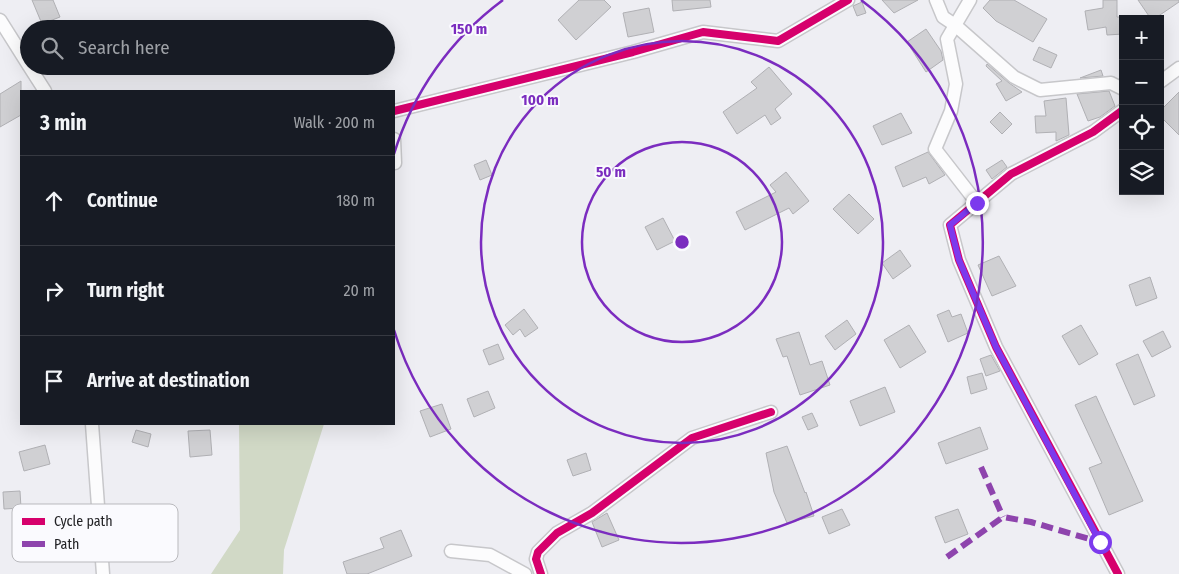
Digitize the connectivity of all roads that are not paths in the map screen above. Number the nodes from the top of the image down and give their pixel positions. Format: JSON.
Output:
{"nodes":[{"id":1,"x":848,"y":0,"type":"edge"},
{"id":2,"x":936,"y":0,"type":"edge"},
{"id":3,"x":970,"y":0,"type":"edge"},
{"id":4,"x":0,"y":20,"type":"edge"},
{"id":5,"x":955,"y":25,"type":"junction"},
{"id":6,"x":20,"y":52,"type":"edge"},
{"id":7,"x":1179,"y":68,"type":"edge"},
{"id":8,"x":35,"y":75,"type":"edge"},
{"id":9,"x":1164,"y":79,"type":"edge"},
{"id":10,"x":1119,"y":87,"type":"edge"},
{"id":11,"x":44,"y":90,"type":"edge"},
{"id":12,"x":395,"y":111,"type":"edge"},
{"id":13,"x":1119,"y":113,"type":"edge"},
{"id":14,"x":977,"y":203,"type":"junction"},
{"id":15,"x":771,"y":412,"type":"dead end"},
{"id":16,"x":92,"y":425,"type":"edge"},
{"id":17,"x":98,"y":504,"type":"edge"},
{"id":18,"x":451,"y":551,"type":"dead end"},
{"id":19,"x":525,"y":574,"type":"edge"},
{"id":20,"x":541,"y":574,"type":"edge"},
{"id":21,"x":1118,"y":574,"type":"edge"}],
"edges":[{"from":1,"to":12,"type":"street"},
{"from":2,"to":5,"type":"street"},
{"from":3,"to":5,"type":"street"},
{"from":4,"to":6,"type":"street"},
{"from":5,"to":10,"type":"street"},
{"from":5,"to":14,"type":"street"},
{"from":7,"to":9,"type":"street"},
{"from":8,"to":11,"type":"street"},
{"from":13,"to":14,"type":"street"},
{"from":14,"to":21,"type":"street"},
{"from":15,"to":20,"type":"street"},
{"from":16,"to":17,"type":"street"},
{"from":18,"to":19,"type":"street"}]}
